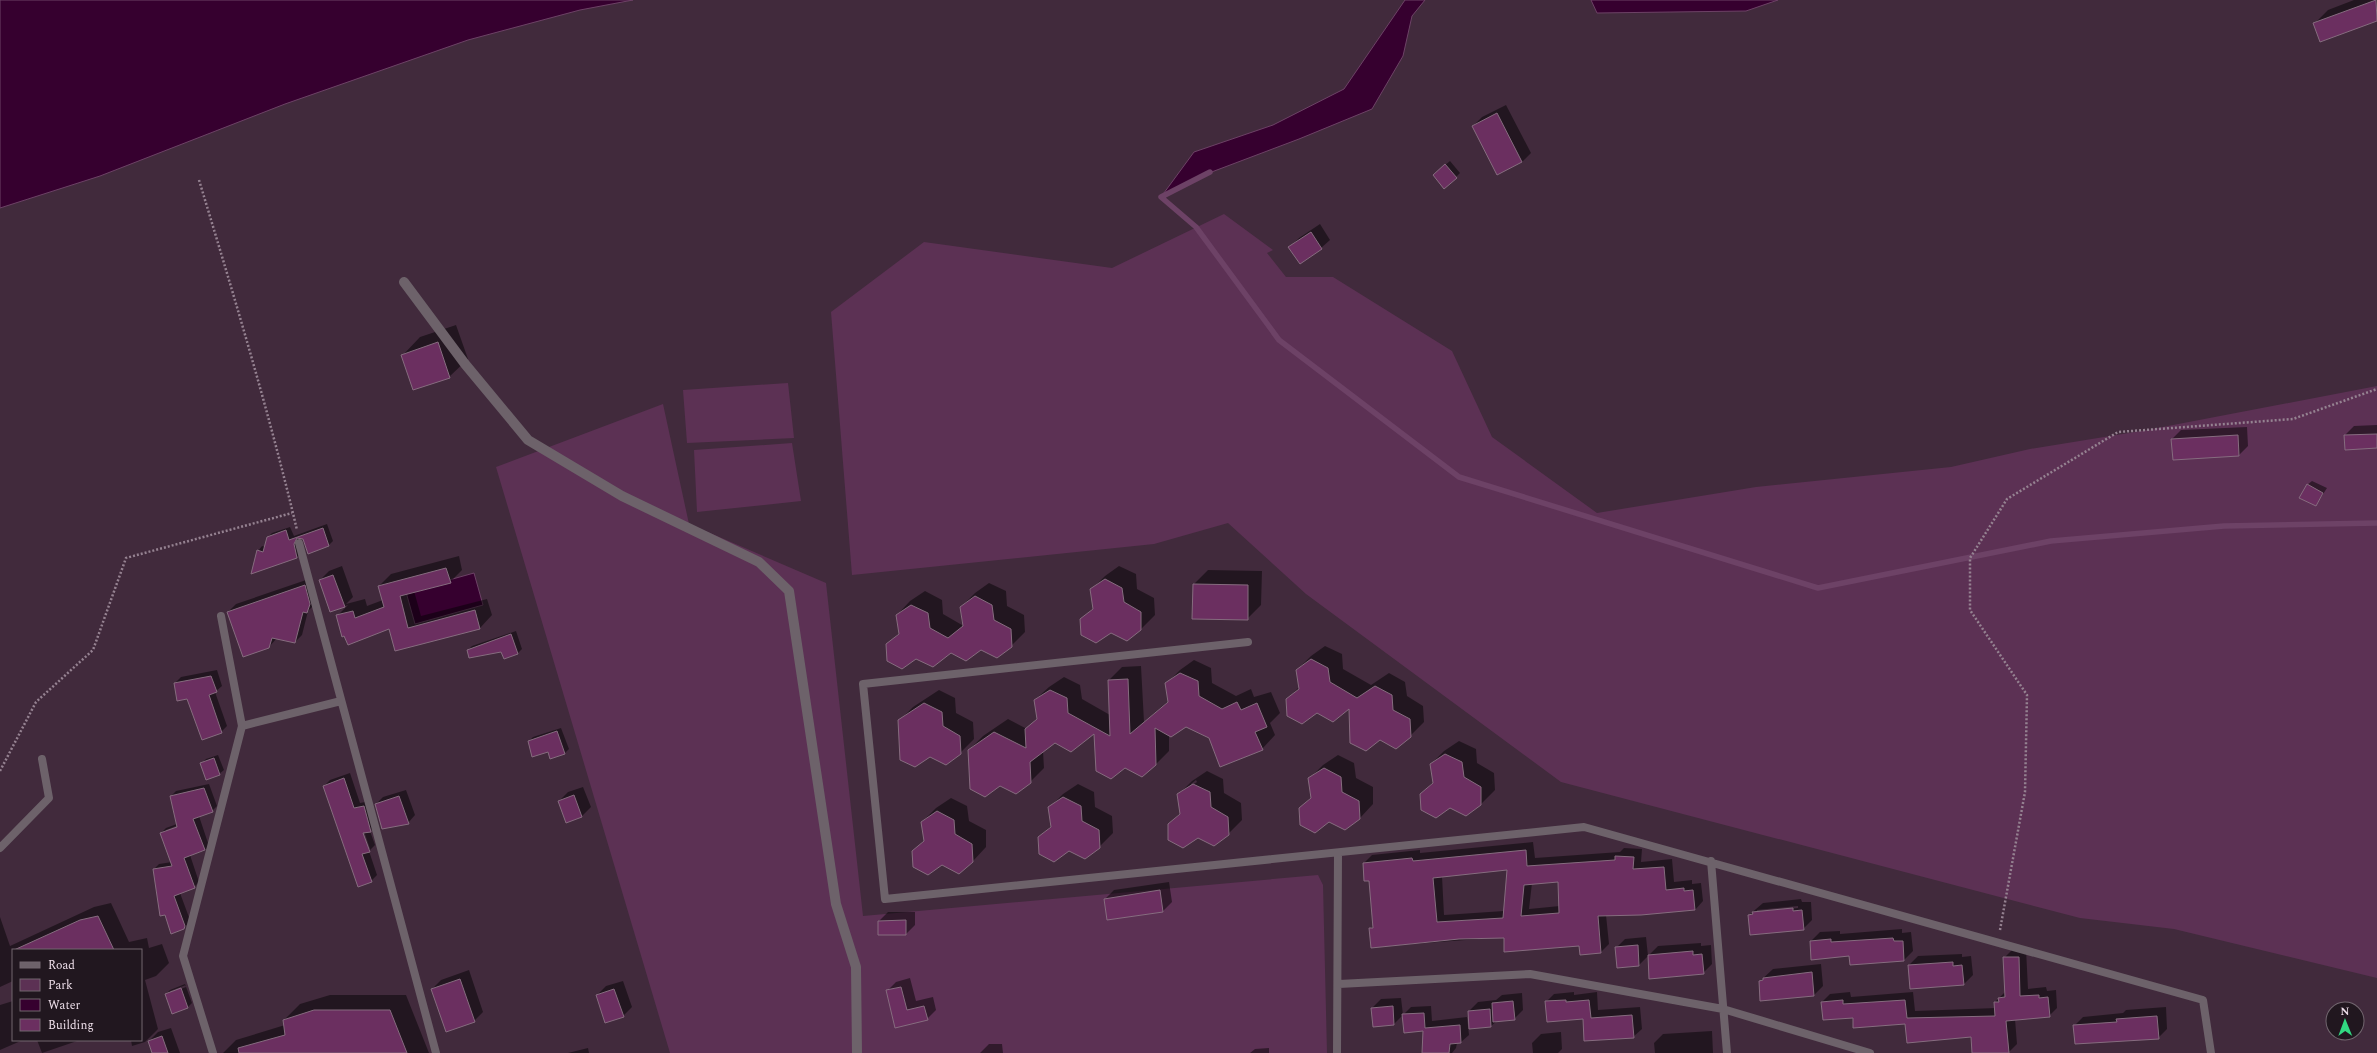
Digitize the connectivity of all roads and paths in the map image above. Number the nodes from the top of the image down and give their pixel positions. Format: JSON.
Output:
{"nodes":[{"id":1,"x":199,"y":180,"type":"dead end"},
{"id":2,"x":404,"y":282,"type":"dead end"},
{"id":3,"x":2377,"y":389,"type":"edge"},
{"id":4,"x":292,"y":513,"type":"junction"},
{"id":5,"x":299,"y":542,"type":"joint"},
{"id":6,"x":221,"y":616,"type":"dead end"},
{"id":7,"x":1248,"y":642,"type":"dead end"},
{"id":8,"x":342,"y":701,"type":"junction"},
{"id":9,"x":242,"y":726,"type":"junction"},
{"id":10,"x":42,"y":758,"type":"dead end"},
{"id":11,"x":0,"y":771,"type":"edge"},
{"id":12,"x":0,"y":848,"type":"edge"},
{"id":13,"x":1338,"y":853,"type":"junction"},
{"id":14,"x":1711,"y":861,"type":"junction"},
{"id":15,"x":1996,"y":942,"type":"junction"},
{"id":16,"x":1339,"y":984,"type":"junction"},
{"id":17,"x":1723,"y":1009,"type":"junction"},
{"id":18,"x":213,"y":1053,"type":"edge"},
{"id":19,"x":436,"y":1053,"type":"edge"},
{"id":20,"x":856,"y":1053,"type":"edge"},
{"id":21,"x":1337,"y":1053,"type":"edge"},
{"id":22,"x":1727,"y":1053,"type":"edge"},
{"id":23,"x":1870,"y":1053,"type":"edge"},
{"id":24,"x":2211,"y":1053,"type":"edge"}],
"edges":[{"from":1,"to":4,"type":"path"},
{"from":2,"to":20,"type":"street"},
{"from":3,"to":15,"type":"path"},
{"from":4,"to":5,"type":"path"},
{"from":4,"to":11,"type":"path"},
{"from":5,"to":8,"type":"lane"},
{"from":6,"to":9,"type":"lane"},
{"from":7,"to":13,"type":"lane"},
{"from":8,"to":9,"type":"lane"},
{"from":8,"to":19,"type":"lane"},
{"from":9,"to":18,"type":"lane"},
{"from":10,"to":12,"type":"lane"},
{"from":13,"to":14,"type":"lane"},
{"from":13,"to":16,"type":"lane"},
{"from":14,"to":15,"type":"lane"},
{"from":14,"to":17,"type":"lane"},
{"from":15,"to":24,"type":"lane"},
{"from":16,"to":17,"type":"lane"},
{"from":16,"to":21,"type":"lane"},
{"from":17,"to":22,"type":"lane"},
{"from":17,"to":23,"type":"lane"}]}
